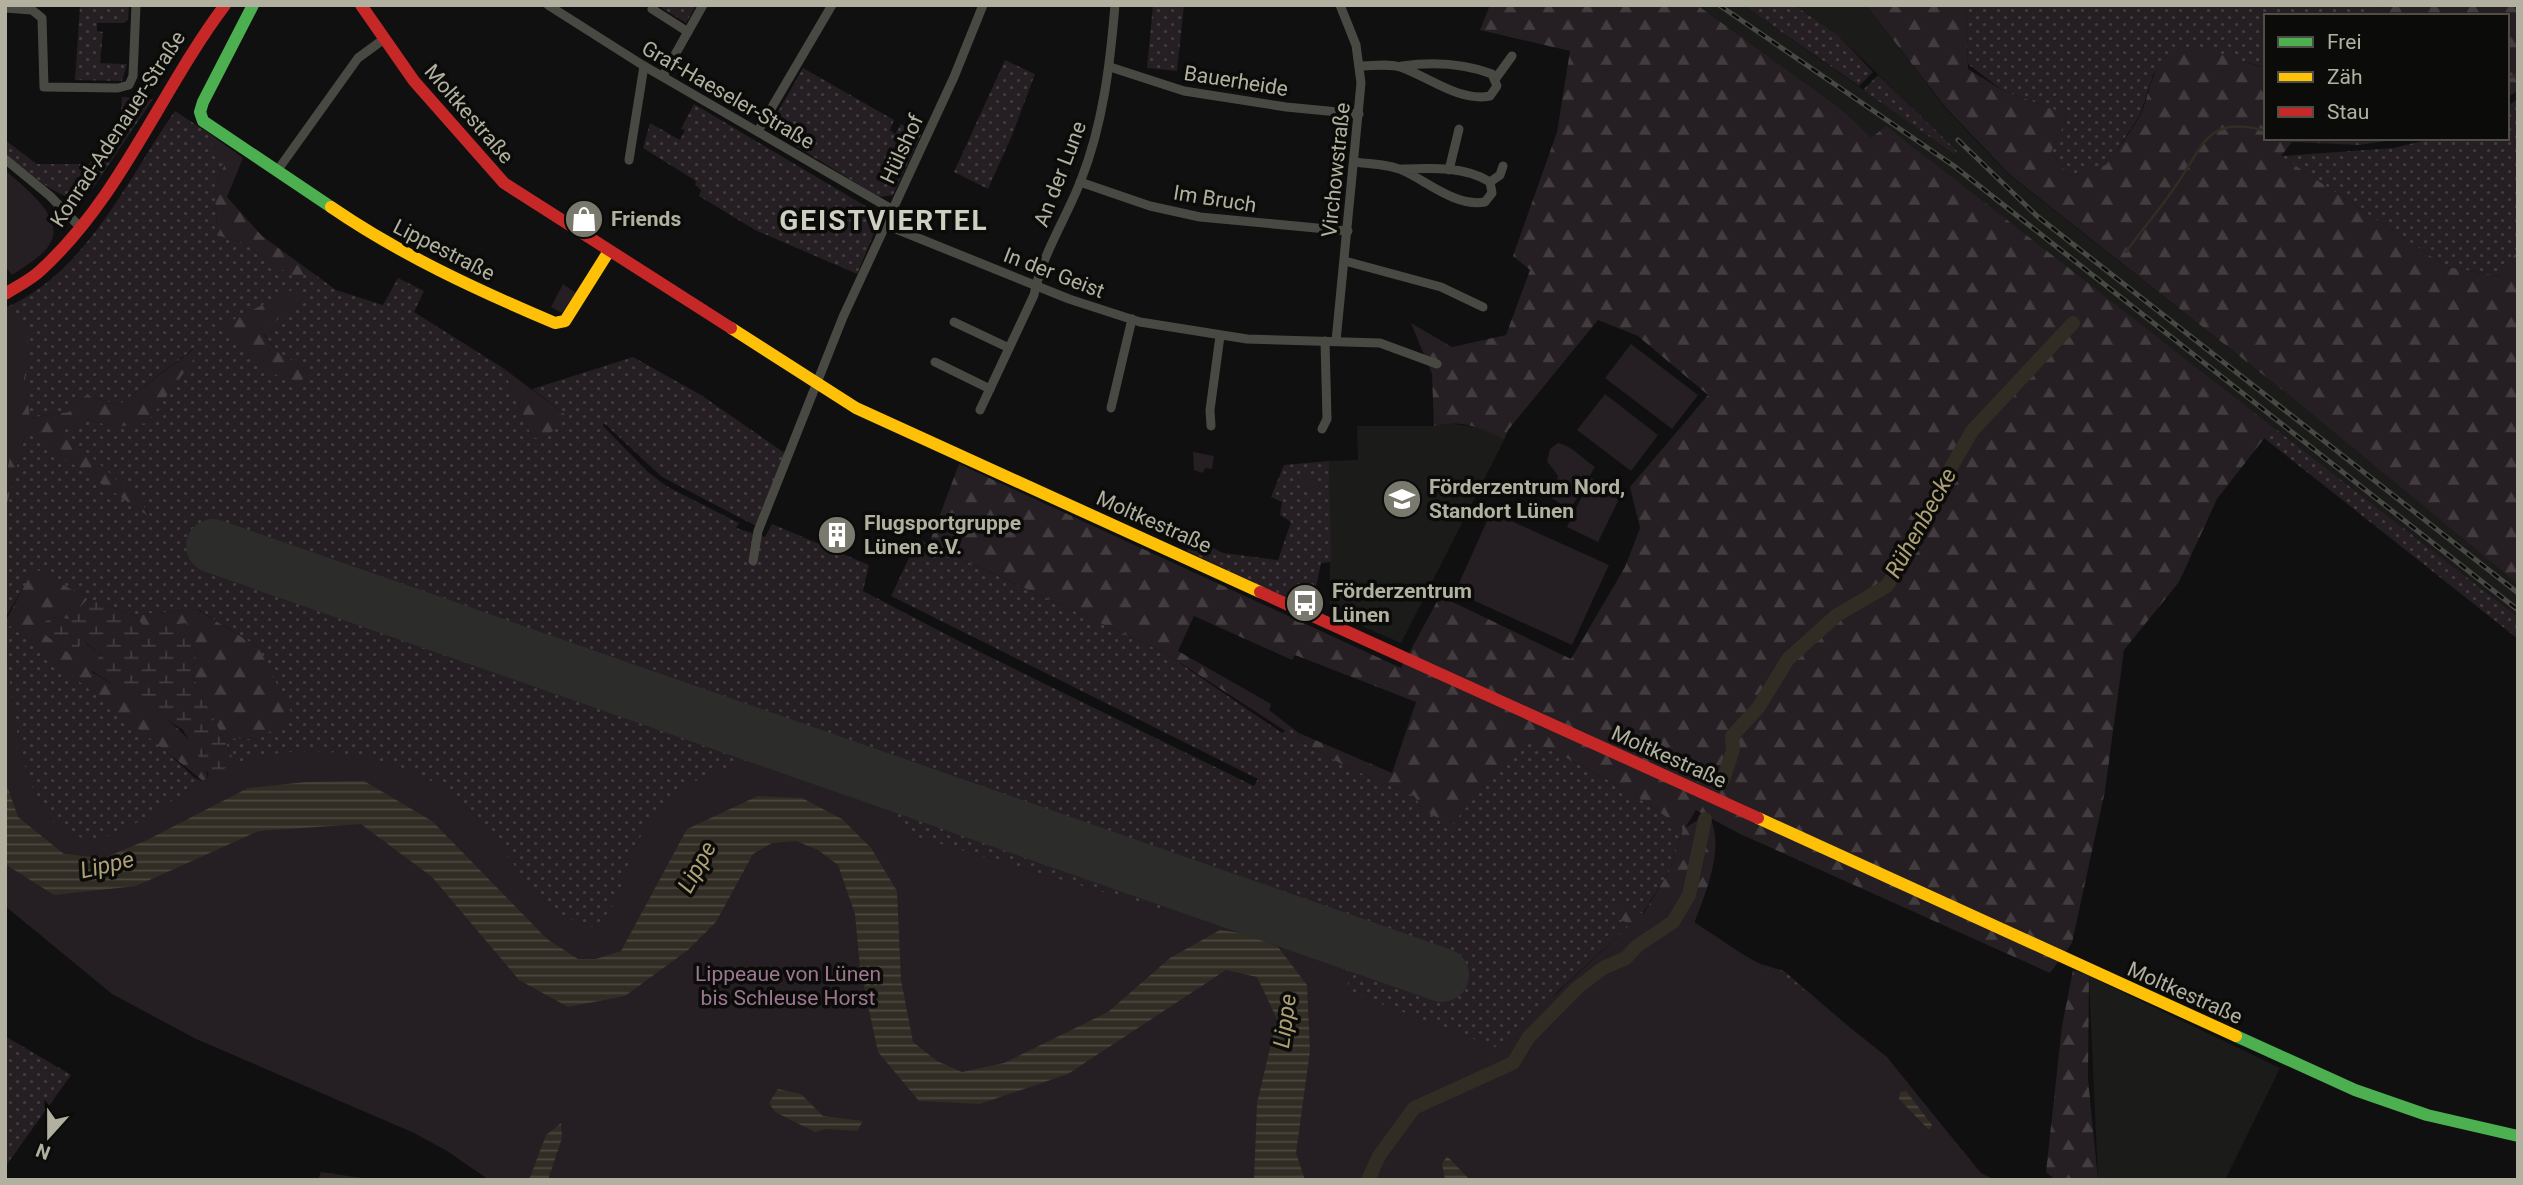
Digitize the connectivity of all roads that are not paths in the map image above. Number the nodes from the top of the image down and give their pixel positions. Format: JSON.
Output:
{"nodes":[{"id":1,"x":136,"y":5,"type":"edge"},
{"id":2,"x":225,"y":5,"type":"edge"},
{"id":3,"x":253,"y":5,"type":"edge"},
{"id":4,"x":360,"y":5,"type":"edge"},
{"id":5,"x":654,"y":5,"type":"edge"},
{"id":6,"x":703,"y":5,"type":"edge"},
{"id":7,"x":832,"y":5,"type":"edge"},
{"id":8,"x":983,"y":5,"type":"edge"},
{"id":9,"x":1115,"y":5,"type":"edge"},
{"id":10,"x":1340,"y":5,"type":"edge"},
{"id":11,"x":550,"y":6,"type":"edge"},
{"id":12,"x":5,"y":8,"type":"edge"},
{"id":13,"x":688,"y":32,"type":"junction"},
{"id":14,"x":383,"y":39,"type":"junction"},
{"id":15,"x":1512,"y":56,"type":"dead end"},
{"id":16,"x":644,"y":66,"type":"junction"},
{"id":17,"x":1360,"y":66,"type":"junction"},
{"id":18,"x":1402,"y":66,"type":"junction"},
{"id":19,"x":1110,"y":67,"type":"junction"},
{"id":20,"x":663,"y":76,"type":"junction"},
{"id":21,"x":1496,"y":78,"type":"junction"},
{"id":22,"x":1359,"y":114,"type":"junction"},
{"id":23,"x":1459,"y":129,"type":"dead end"},
{"id":24,"x":758,"y":131,"type":"junction"},
{"id":25,"x":5,"y":159,"type":"edge"},
{"id":26,"x":629,"y":160,"type":"dead end"},
{"id":27,"x":1354,"y":162,"type":"junction"},
{"id":28,"x":1503,"y":166,"type":"dead end"},
{"id":29,"x":1402,"y":169,"type":"junction"},
{"id":30,"x":1449,"y":170,"type":"junction"},
{"id":31,"x":277,"y":172,"type":"junction"},
{"id":32,"x":1080,"y":182,"type":"junction"},
{"id":33,"x":1490,"y":182,"type":"junction"},
{"id":34,"x":893,"y":210,"type":"junction"},
{"id":35,"x":887,"y":225,"type":"junction"},
{"id":36,"x":80,"y":227,"type":"junction"},
{"id":37,"x":1348,"y":231,"type":"junction"},
{"id":38,"x":609,"y":251,"type":"junction"},
{"id":39,"x":1345,"y":261,"type":"junction"},
{"id":40,"x":1036,"y":285,"type":"junction"},
{"id":41,"x":8,"y":292,"type":"edge"},
{"id":42,"x":1483,"y":307,"type":"dead end"},
{"id":43,"x":1132,"y":319,"type":"junction"},
{"id":44,"x":954,"y":322,"type":"dead end"},
{"id":45,"x":1220,"y":336,"type":"junction"},
{"id":46,"x":1325,"y":341,"type":"junction"},
{"id":47,"x":1336,"y":341,"type":"junction"},
{"id":48,"x":1009,"y":348,"type":"junction"},
{"id":49,"x":935,"y":362,"type":"dead end"},
{"id":50,"x":1437,"y":364,"type":"dead end"},
{"id":51,"x":817,"y":384,"type":"junction"},
{"id":52,"x":990,"y":389,"type":"junction"},
{"id":53,"x":1111,"y":408,"type":"dead end"},
{"id":54,"x":980,"y":410,"type":"dead end"},
{"id":55,"x":1211,"y":426,"type":"dead end"},
{"id":56,"x":1322,"y":429,"type":"dead end"},
{"id":57,"x":754,"y":561,"type":"dead end"},
{"id":58,"x":2518,"y":1136,"type":"edge"}],
"edges":[{"from":1,"to":12,"type":"street"},
{"from":2,"to":36,"type":"street","name":"Konrad-Adenauer-Straße"},
{"from":3,"to":31,"type":"street","name":"Lippestraße"},
{"from":4,"to":14,"type":"street","name":"Moltkestraße"},
{"from":5,"to":13,"type":"street"},
{"from":6,"to":13,"type":"street"},
{"from":7,"to":24,"type":"street"},
{"from":8,"to":34,"type":"street","name":"Hülshof"},
{"from":9,"to":19,"type":"street","name":"An der Lune"},
{"from":10,"to":17,"type":"street","name":"Virchowstraße"},
{"from":11,"to":16,"type":"street","name":"Graf-Haeseler-Straße"},
{"from":13,"to":20,"type":"street"},
{"from":14,"to":31,"type":"street"},
{"from":14,"to":38,"type":"street","name":"Moltkestraße"},
{"from":15,"to":21,"type":"street"},
{"from":16,"to":20,"type":"street","name":"Graf-Haeseler-Straße"},
{"from":16,"to":26,"type":"street"},
{"from":17,"to":18,"type":"street"},
{"from":17,"to":22,"type":"street","name":"Virchowstraße"},
{"from":18,"to":21,"type":"street"},
{"from":18,"to":21,"type":"street"},
{"from":19,"to":22,"type":"street","name":"Bauerheide"},
{"from":19,"to":32,"type":"street","name":"An der Lune"},
{"from":20,"to":24,"type":"street","name":"Graf-Haeseler-Straße"},
{"from":22,"to":27,"type":"street","name":"Virchowstraße"},
{"from":23,"to":30,"type":"street"},
{"from":24,"to":34,"type":"street","name":"Graf-Haeseler-Straße"},
{"from":25,"to":36,"type":"street"},
{"from":27,"to":29,"type":"street"},
{"from":27,"to":37,"type":"street","name":"Virchowstraße"},
{"from":28,"to":33,"type":"street"},
{"from":29,"to":30,"type":"street"},
{"from":29,"to":33,"type":"street"},
{"from":30,"to":33,"type":"street"},
{"from":31,"to":38,"type":"street","name":"Lippestraße"},
{"from":32,"to":37,"type":"street","name":"Im Bruch"},
{"from":32,"to":40,"type":"street","name":"An der Lune"},
{"from":34,"to":35,"type":"street","name":"Hülshof"},
{"from":35,"to":40,"type":"street","name":"In der Geist"},
{"from":35,"to":51,"type":"street","name":"Hülshof"},
{"from":36,"to":41,"type":"street","name":"Konrad-Adenauer-Straße"},
{"from":37,"to":39,"type":"street","name":"Virchowstraße"},
{"from":38,"to":51,"type":"street","name":"Moltkestraße"},
{"from":39,"to":42,"type":"street"},
{"from":39,"to":47,"type":"street","name":"Virchowstraße"},
{"from":40,"to":43,"type":"street","name":"In der Geist"},
{"from":40,"to":48,"type":"street","name":"An der Lune"},
{"from":43,"to":45,"type":"street","name":"In der Geist"},
{"from":43,"to":53,"type":"street"},
{"from":44,"to":48,"type":"street"},
{"from":45,"to":46,"type":"street","name":"In der Geist"},
{"from":45,"to":55,"type":"street"},
{"from":46,"to":47,"type":"street","name":"In der Geist"},
{"from":46,"to":56,"type":"street"},
{"from":47,"to":50,"type":"street","name":"In der Geist"},
{"from":48,"to":52,"type":"street","name":"An der Lune"},
{"from":49,"to":52,"type":"street"},
{"from":51,"to":57,"type":"street"},
{"from":51,"to":58,"type":"street","name":"Moltkestraße"},
{"from":52,"to":54,"type":"street","name":"An der Lune"}]}
